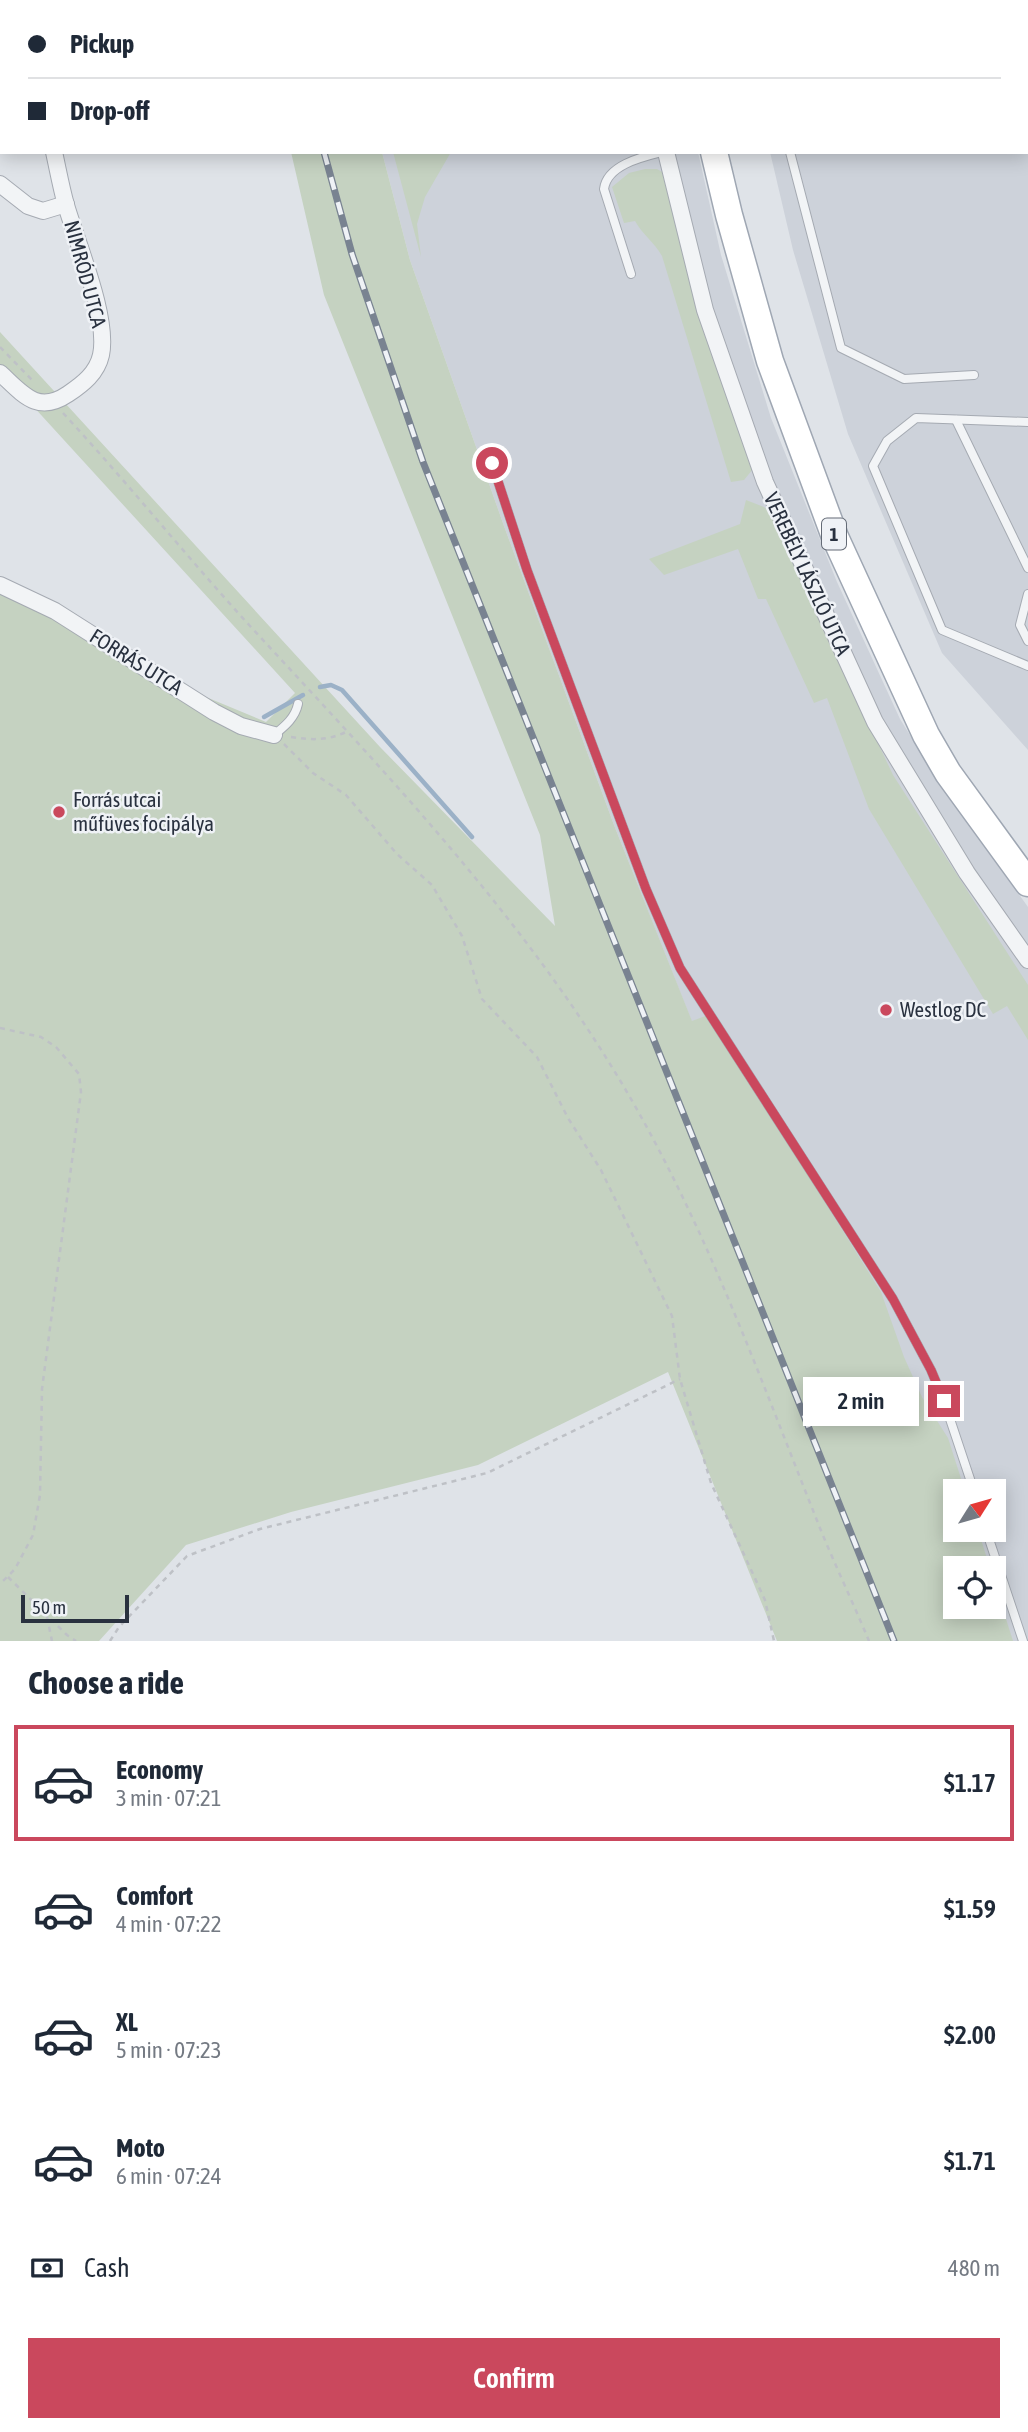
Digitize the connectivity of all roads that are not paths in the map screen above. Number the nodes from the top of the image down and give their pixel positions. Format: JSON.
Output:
{"nodes":[{"id":1,"x":54,"y":154,"type":"edge"},
{"id":2,"x":657,"y":154,"type":"edge"},
{"id":3,"x":665,"y":154,"type":"edge"},
{"id":4,"x":714,"y":154,"type":"edge"},
{"id":5,"x":791,"y":154,"type":"edge"},
{"id":6,"x":0,"y":184,"type":"edge"},
{"id":7,"x":66,"y":204,"type":"junction"},
{"id":8,"x":631,"y":274,"type":"dead end"},
{"id":9,"x":0,"y":373,"type":"edge"},
{"id":10,"x":974,"y":375,"type":"dead end"},
{"id":11,"x":956,"y":420,"type":"junction"},
{"id":12,"x":1028,"y":422,"type":"edge"},
{"id":13,"x":492,"y":463,"type":"dead end"},
{"id":14,"x":1028,"y":568,"type":"edge"},
{"id":15,"x":0,"y":585,"type":"edge"},
{"id":16,"x":1028,"y":594,"type":"edge"},
{"id":17,"x":1028,"y":641,"type":"edge"},
{"id":18,"x":1028,"y":666,"type":"edge"},
{"id":19,"x":298,"y":704,"type":"dead end"},
{"id":20,"x":274,"y":735,"type":"joint"},
{"id":21,"x":1028,"y":883,"type":"edge"},
{"id":22,"x":1028,"y":960,"type":"edge"},
{"id":23,"x":970,"y":1479,"type":"edge"},
{"id":24,"x":990,"y":1542,"type":"edge"},
{"id":25,"x":1023,"y":1641,"type":"edge"}],
"edges":[{"from":1,"to":7,"type":"street","name":"NIMRÓD UTCA"},
{"from":2,"to":8,"type":"lane"},
{"from":3,"to":22,"type":"street","name":"VEREBÉLY LÁSZLÓ UTCA"},
{"from":4,"to":21,"type":"main road","number":"1"},
{"from":5,"to":10,"type":"lane"},
{"from":6,"to":7,"type":"street"},
{"from":7,"to":9,"type":"street","name":"NIMRÓD UTCA"},
{"from":11,"to":12,"type":"lane"},
{"from":11,"to":14,"type":"lane"},
{"from":11,"to":18,"type":"lane"},
{"from":13,"to":23,"type":"lane"},
{"from":15,"to":20,"type":"street","name":"FORRÁS UTCA"},
{"from":16,"to":17,"type":"lane"},
{"from":19,"to":20,"type":"lane"},
{"from":24,"to":25,"type":"lane"}]}
